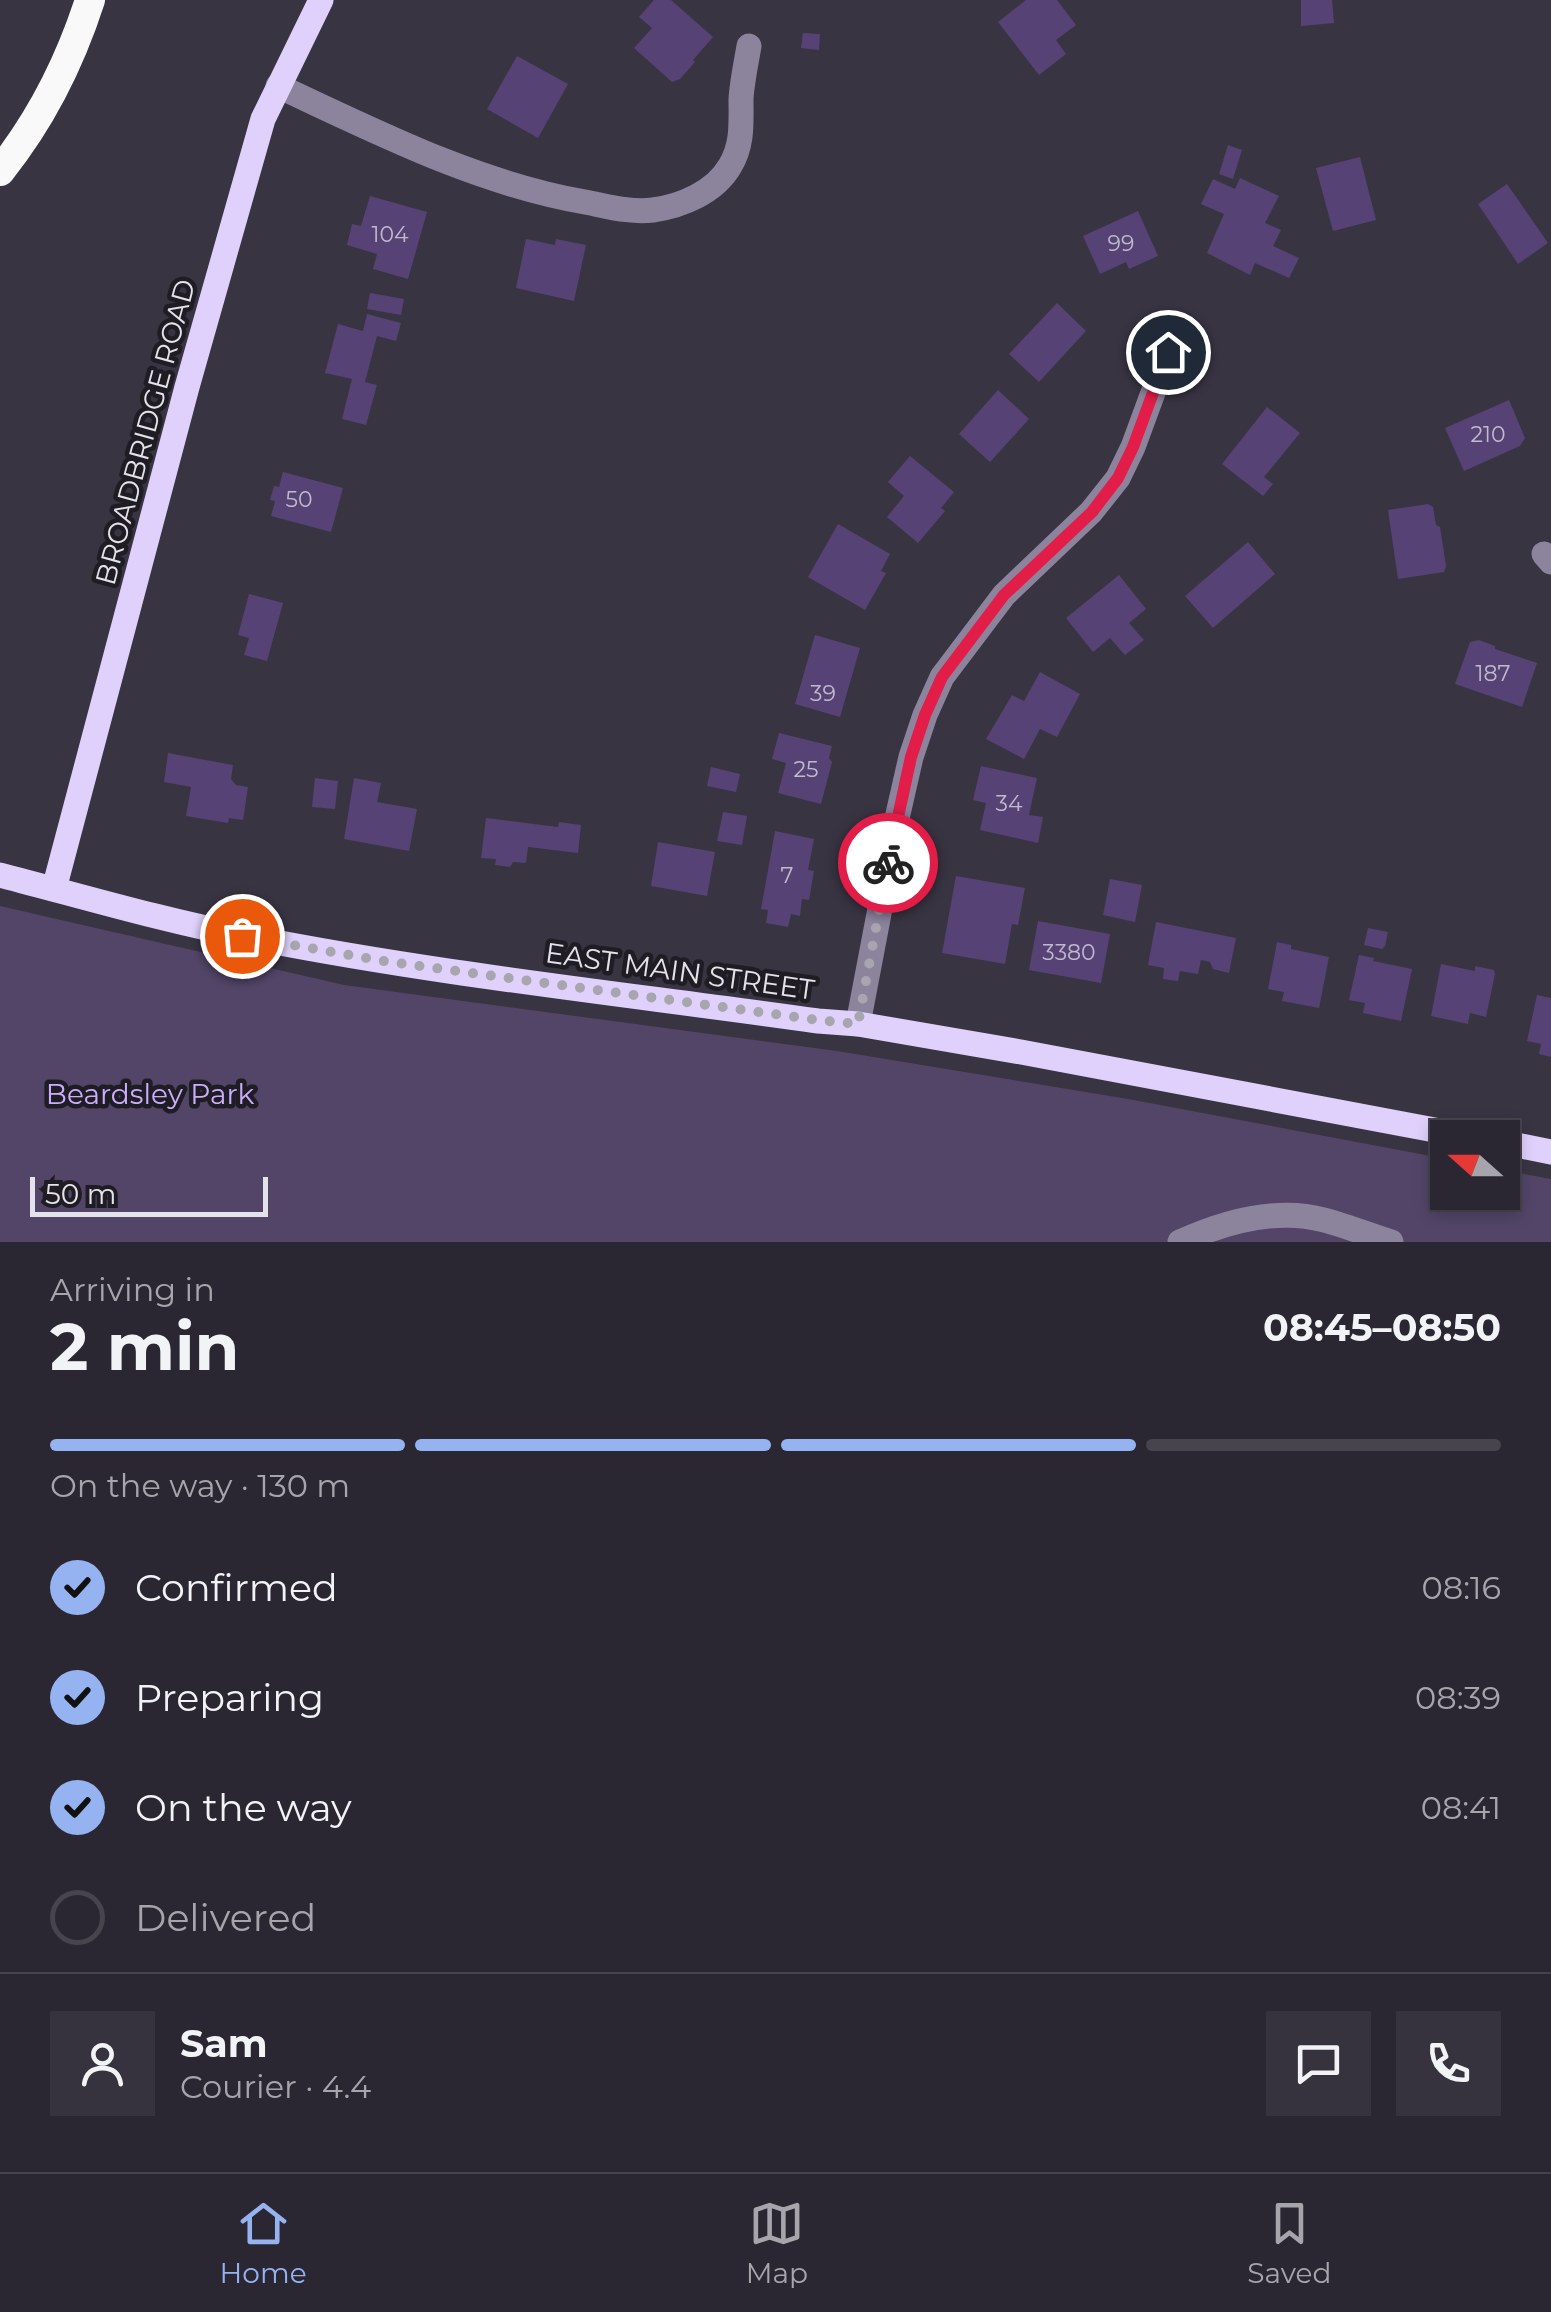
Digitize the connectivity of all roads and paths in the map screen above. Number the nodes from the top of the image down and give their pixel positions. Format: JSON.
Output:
{"nodes":[{"id":1,"x":90,"y":0,"type":"edge"},
{"id":2,"x":321,"y":0,"type":"edge"},
{"id":3,"x":750,"y":46,"type":"dead end"},
{"id":4,"x":278,"y":86,"type":"junction"},
{"id":5,"x":0,"y":171,"type":"edge"},
{"id":6,"x":1168,"y":352,"type":"dead end"},
{"id":7,"x":0,"y":875,"type":"edge"},
{"id":8,"x":54,"y":889,"type":"junction"},
{"id":9,"x":858,"y":1024,"type":"junction"},
{"id":10,"x":1430,"y":1129,"type":"edge"},
{"id":11,"x":1520,"y":1146,"type":"edge"},
{"id":12,"x":1551,"y":1152,"type":"edge"},
{"id":13,"x":1180,"y":1242,"type":"edge"},
{"id":14,"x":1391,"y":1242,"type":"edge"}],
"edges":[{"from":1,"to":5,"type":"highway"},
{"from":2,"to":4,"type":"main road","name":"BROADBRIDGE ROAD"},
{"from":3,"to":4,"type":"street"},
{"from":4,"to":8,"type":"main road","name":"BROADBRIDGE ROAD"},
{"from":6,"to":9,"type":"street"},
{"from":7,"to":8,"type":"main road","name":"EAST MAIN STREET"},
{"from":8,"to":9,"type":"main road","name":"EAST MAIN STREET"},
{"from":9,"to":10,"type":"main road","name":"EAST MAIN STREET"},
{"from":11,"to":12,"type":"main road"},
{"from":13,"to":14,"type":"street"}]}
